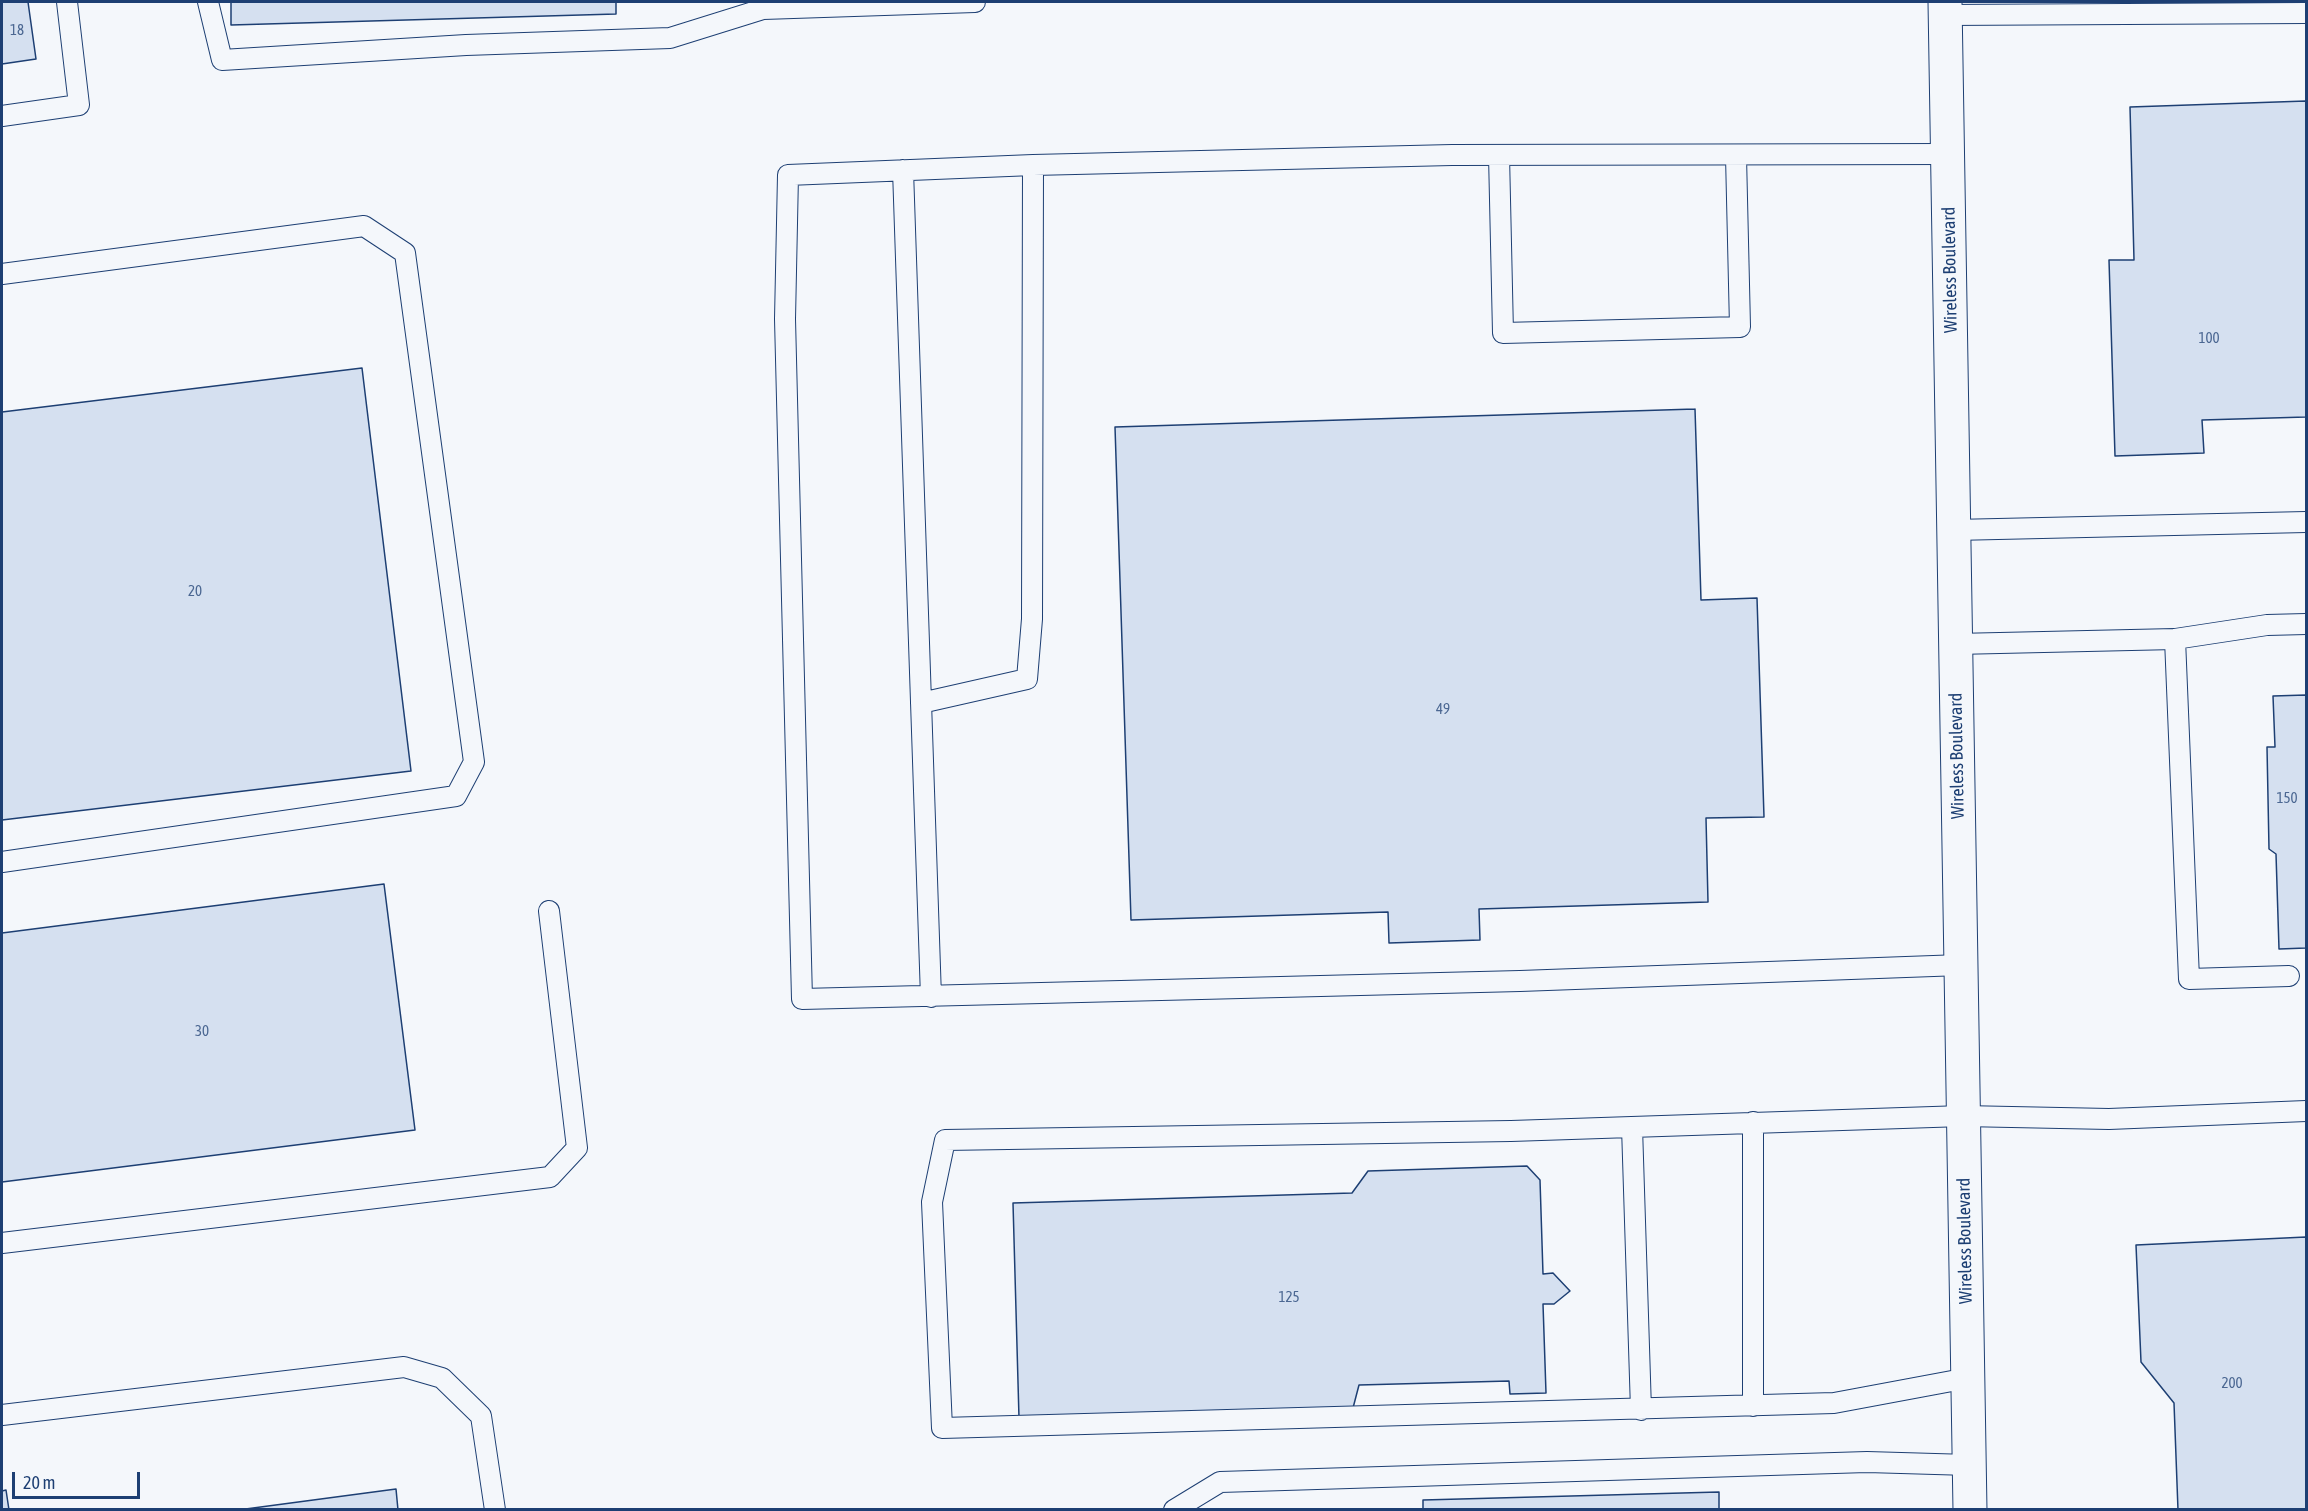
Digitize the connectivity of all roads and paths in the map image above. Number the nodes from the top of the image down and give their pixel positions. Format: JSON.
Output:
{"nodes":[{"id":1,"x":67,"y":2,"type":"edge"},
{"id":2,"x":208,"y":2,"type":"edge"},
{"id":3,"x":975,"y":2,"type":"edge"},
{"id":4,"x":854,"y":4,"type":"edge"},
{"id":5,"x":1946,"y":8,"type":"edge"},
{"id":6,"x":2062,"y":8,"type":"edge"},
{"id":7,"x":2307,"y":13,"type":"edge"},
{"id":8,"x":2,"y":116,"type":"edge"},
{"id":9,"x":1948,"y":154,"type":"junction"},
{"id":10,"x":1499,"y":155,"type":"junction"},
{"id":11,"x":1736,"y":156,"type":"junction"},
{"id":12,"x":1034,"y":165,"type":"junction"},
{"id":13,"x":903,"y":170,"type":"junction"},
{"id":14,"x":2,"y":274,"type":"edge"},
{"id":15,"x":2307,"y":522,"type":"edge"},
{"id":16,"x":1954,"y":530,"type":"junction"},
{"id":17,"x":2307,"y":624,"type":"edge"},
{"id":18,"x":2175,"y":639,"type":"junction"},
{"id":19,"x":1956,"y":644,"type":"junction"},
{"id":20,"x":921,"y":703,"type":"junction"},
{"id":21,"x":2,"y":862,"type":"edge"},
{"id":22,"x":549,"y":911,"type":"dead end"},
{"id":23,"x":1961,"y":965,"type":"junction"},
{"id":24,"x":2289,"y":976,"type":"dead end"},
{"id":25,"x":931,"y":997,"type":"junction"},
{"id":26,"x":2307,"y":1111,"type":"edge"},
{"id":27,"x":1964,"y":1116,"type":"junction"},
{"id":28,"x":1753,"y":1122,"type":"junction"},
{"id":29,"x":1632,"y":1126,"type":"junction"},
{"id":30,"x":2,"y":1243,"type":"edge"},
{"id":31,"x":1968,"y":1378,"type":"junction"},
{"id":32,"x":1753,"y":1406,"type":"junction"},
{"id":33,"x":1641,"y":1410,"type":"junction"},
{"id":34,"x":2,"y":1415,"type":"edge"},
{"id":35,"x":1969,"y":1465,"type":"junction"},
{"id":36,"x":495,"y":1509,"type":"edge"},
{"id":37,"x":1174,"y":1509,"type":"edge"},
{"id":38,"x":1970,"y":1509,"type":"edge"}],
"edges":[{"from":1,"to":8,"type":"lane"},
{"from":2,"to":4,"type":"lane"},
{"from":3,"to":4,"type":"lane"},
{"from":5,"to":6,"type":"lane"},
{"from":5,"to":9,"type":"street","name":"Wireless Boulevard"},
{"from":6,"to":7,"type":"lane"},
{"from":9,"to":11,"type":"lane"},
{"from":9,"to":16,"type":"street","name":"Wireless Boulevard"},
{"from":10,"to":11,"type":"lane"},
{"from":10,"to":11,"type":"lane"},
{"from":10,"to":12,"type":"lane"},
{"from":12,"to":13,"type":"lane"},
{"from":12,"to":20,"type":"lane"},
{"from":13,"to":20,"type":"lane"},
{"from":13,"to":25,"type":"lane"},
{"from":14,"to":21,"type":"lane"},
{"from":15,"to":16,"type":"lane"},
{"from":16,"to":19,"type":"street","name":"Wireless Boulevard"},
{"from":17,"to":18,"type":"lane"},
{"from":18,"to":19,"type":"lane"},
{"from":18,"to":24,"type":"lane"},
{"from":19,"to":23,"type":"street","name":"Wireless Boulevard"},
{"from":20,"to":25,"type":"lane"},
{"from":22,"to":30,"type":"lane"},
{"from":23,"to":25,"type":"lane"},
{"from":23,"to":27,"type":"street","name":"Wireless Boulevard"},
{"from":26,"to":27,"type":"lane"},
{"from":27,"to":28,"type":"lane"},
{"from":27,"to":31,"type":"street","name":"Wireless Boulevard"},
{"from":28,"to":29,"type":"lane"},
{"from":28,"to":32,"type":"lane"},
{"from":29,"to":33,"type":"lane"},
{"from":29,"to":33,"type":"lane"},
{"from":31,"to":32,"type":"lane"},
{"from":31,"to":35,"type":"street","name":"Wireless Boulevard"},
{"from":32,"to":33,"type":"lane"},
{"from":34,"to":36,"type":"lane"},
{"from":35,"to":37,"type":"lane"},
{"from":35,"to":38,"type":"street","name":"Wireless Boulevard"}]}
